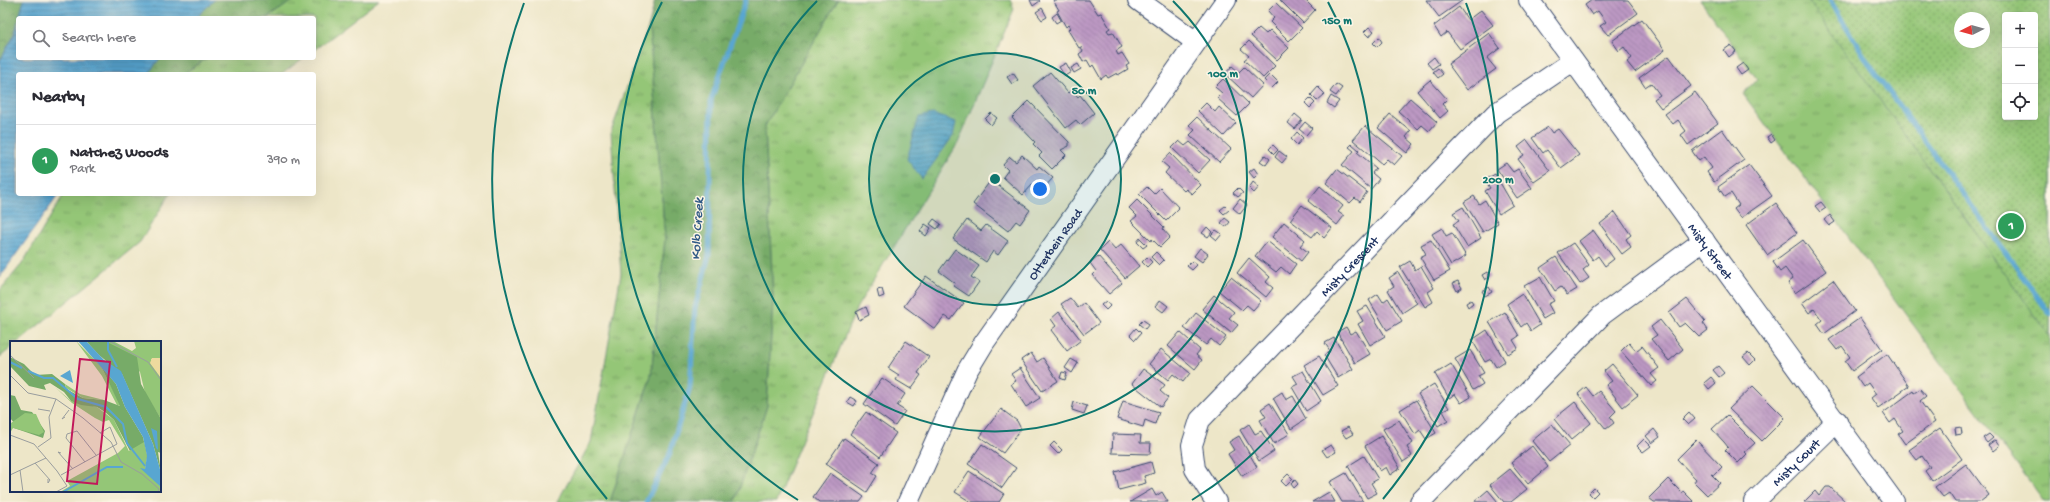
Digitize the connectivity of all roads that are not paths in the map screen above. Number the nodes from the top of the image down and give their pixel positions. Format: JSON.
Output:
{"nodes":[{"id":1,"x":1138,"y":0,"type":"edge"},
{"id":2,"x":1226,"y":0,"type":"edge"},
{"id":3,"x":1529,"y":0,"type":"edge"},
{"id":4,"x":1196,"y":42,"type":"junction"},
{"id":5,"x":1573,"y":61,"type":"junction"},
{"id":6,"x":1704,"y":240,"type":"junction"},
{"id":7,"x":1837,"y":421,"type":"junction"},
{"id":8,"x":908,"y":502,"type":"edge"},
{"id":9,"x":1216,"y":502,"type":"edge"},
{"id":10,"x":1420,"y":502,"type":"edge"},
{"id":11,"x":1754,"y":502,"type":"edge"},
{"id":12,"x":1894,"y":502,"type":"edge"}],
"edges":[{"from":1,"to":4,"type":"street"},
{"from":2,"to":4,"type":"street","name":"Otterbein Road"},
{"from":3,"to":5,"type":"street","name":"Misty Street"},
{"from":4,"to":8,"type":"street","name":"Otterbein Road"},
{"from":5,"to":6,"type":"street","name":"Misty Street"},
{"from":5,"to":9,"type":"street","name":"Misty Crescent"},
{"from":6,"to":7,"type":"street","name":"Misty Street"},
{"from":6,"to":10,"type":"street"},
{"from":7,"to":11,"type":"street","name":"Misty Court"},
{"from":7,"to":12,"type":"street","name":"Misty Street"}]}
